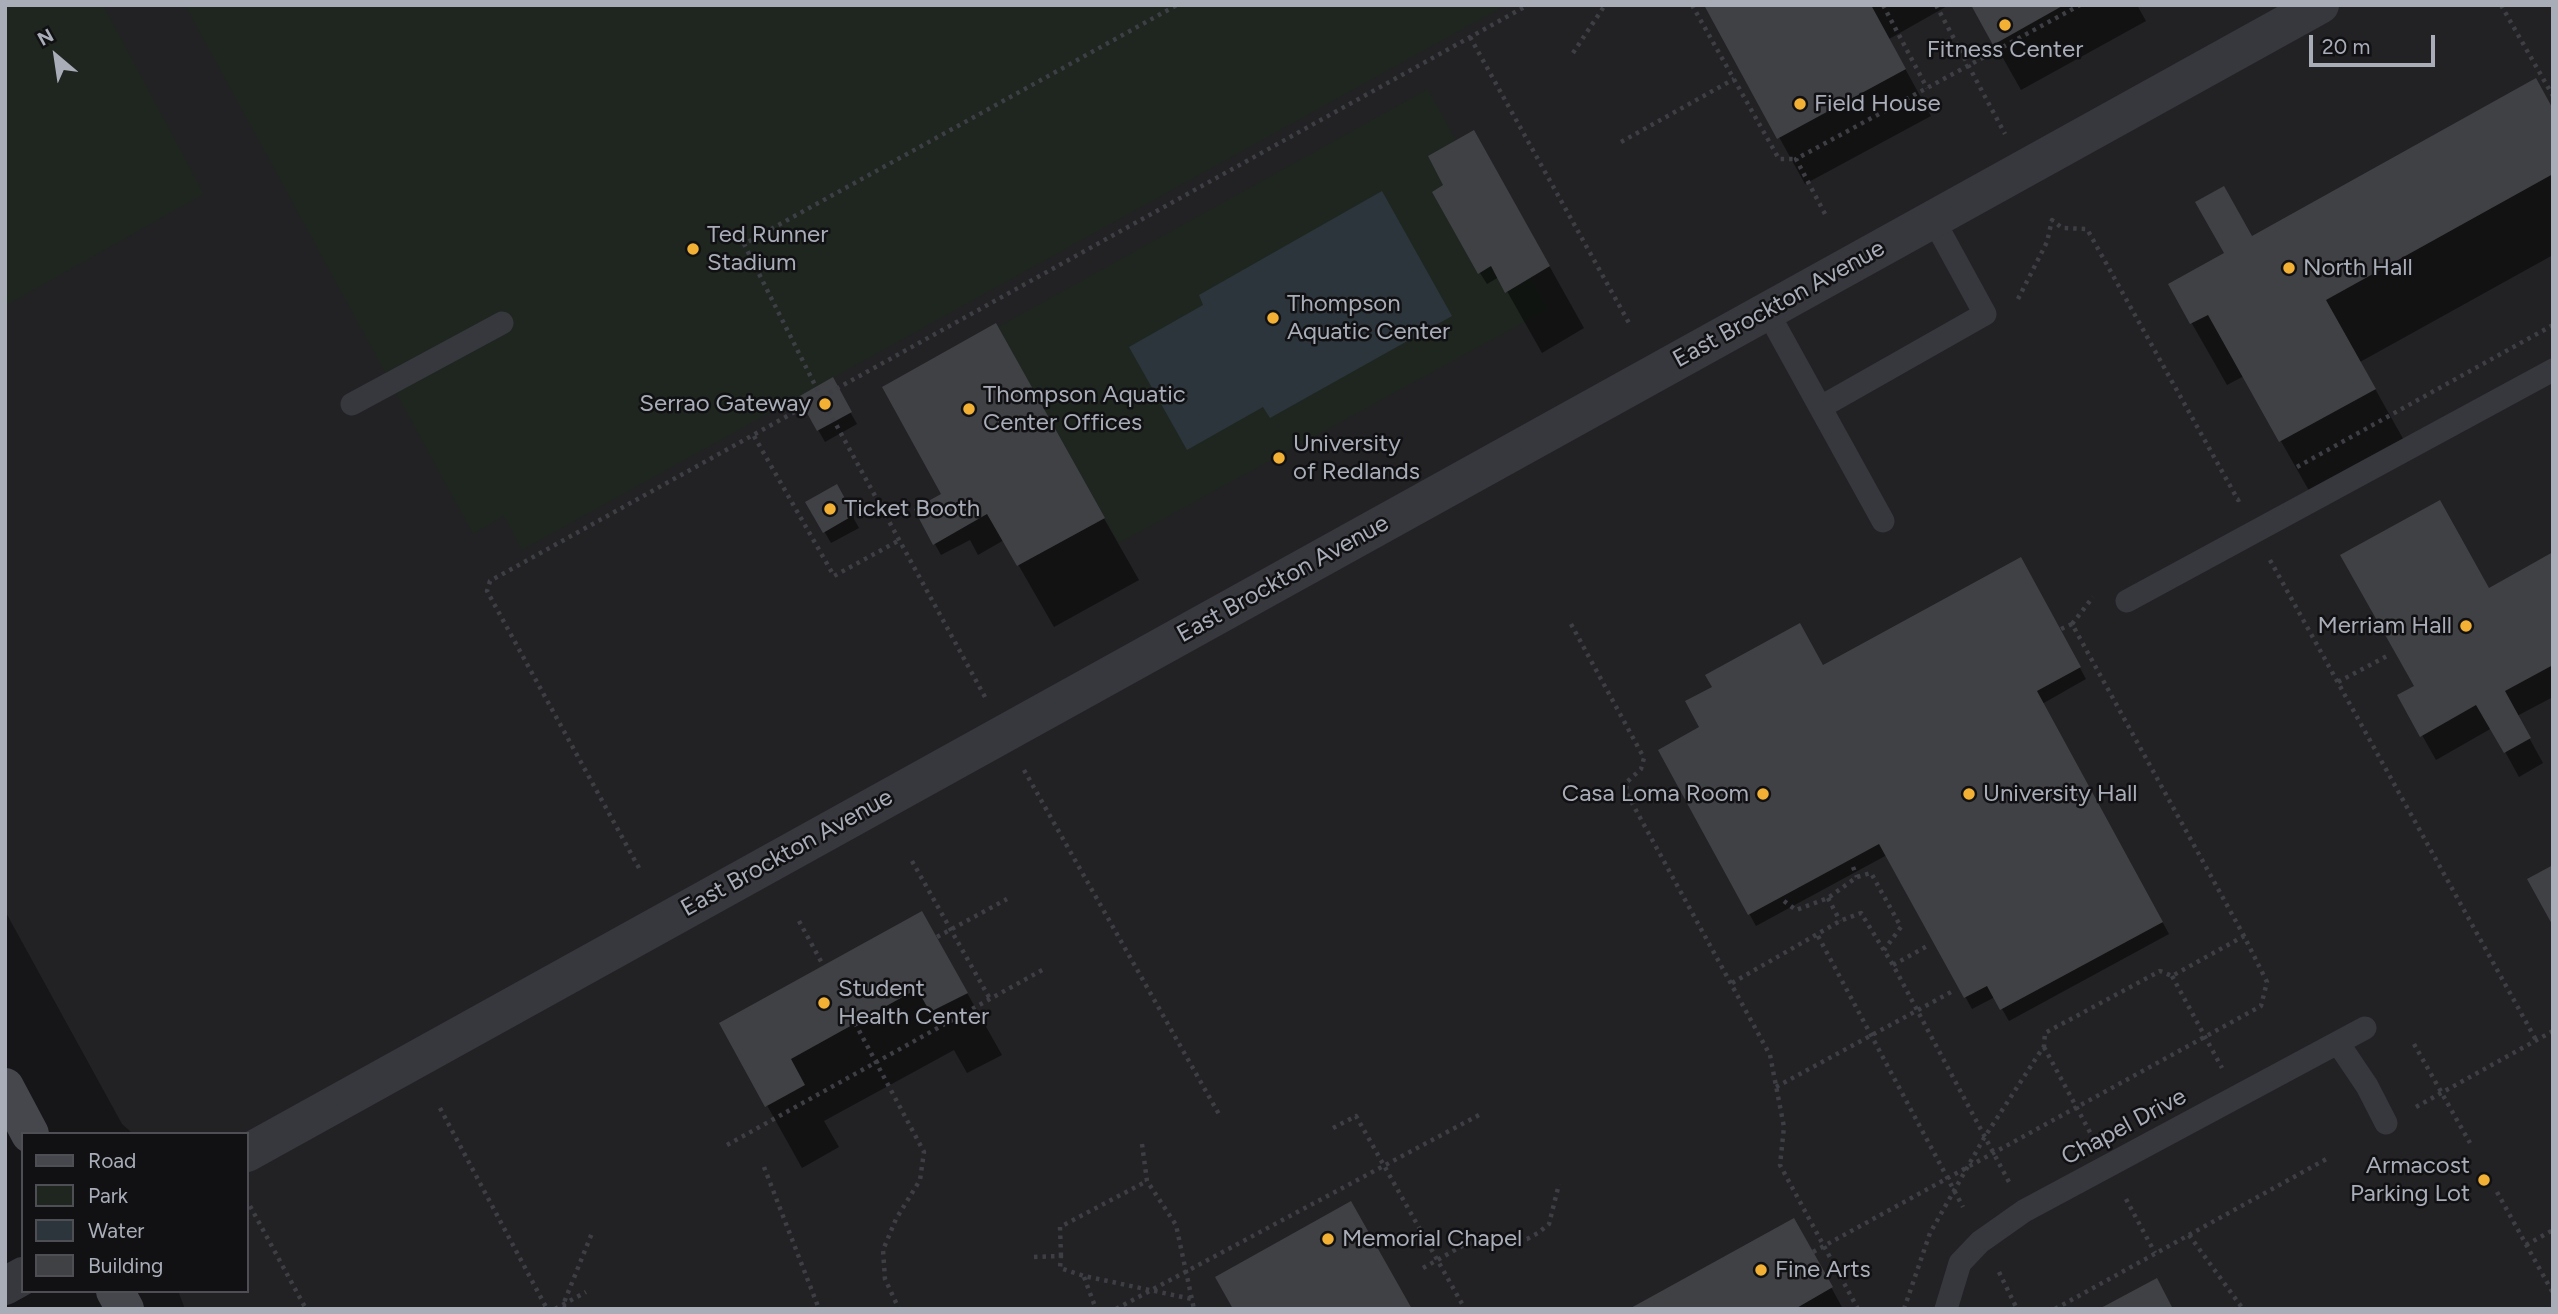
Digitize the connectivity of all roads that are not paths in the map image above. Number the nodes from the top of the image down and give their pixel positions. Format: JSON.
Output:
{"nodes":[{"id":1,"x":2320,"y":5,"type":"edge"},
{"id":2,"x":1933,"y":219,"type":"junction"},
{"id":3,"x":1767,"y":311,"type":"junction"},
{"id":4,"x":502,"y":323,"type":"dead end"},
{"id":5,"x":2553,"y":370,"type":"edge"},
{"id":6,"x":352,"y":404,"type":"dead end"},
{"id":7,"x":1821,"y":407,"type":"junction"},
{"id":8,"x":1883,"y":521,"type":"dead end"},
{"id":9,"x":2127,"y":601,"type":"dead end"},
{"id":10,"x":2365,"y":1028,"type":"dead end"},
{"id":11,"x":2338,"y":1043,"type":"junction"},
{"id":12,"x":5,"y":1087,"type":"edge"},
{"id":13,"x":2386,"y":1123,"type":"dead end"},
{"id":14,"x":29,"y":1132,"type":"edge"},
{"id":15,"x":248,"y":1152,"type":"edge"},
{"id":16,"x":21,"y":1277,"type":"edge"},
{"id":17,"x":5,"y":1286,"type":"edge"},
{"id":18,"x":116,"y":1293,"type":"edge"},
{"id":19,"x":125,"y":1309,"type":"edge"},
{"id":20,"x":1946,"y":1309,"type":"edge"}],
"edges":[{"from":1,"to":2,"type":"street","name":"East Brockton Avenue"},
{"from":2,"to":3,"type":"street","name":"East Brockton Avenue"},
{"from":2,"to":7,"type":"lane"},
{"from":3,"to":7,"type":"lane"},
{"from":3,"to":15,"type":"street","name":"East Brockton Avenue"},
{"from":4,"to":6,"type":"lane"},
{"from":5,"to":9,"type":"lane"},
{"from":7,"to":8,"type":"lane"},
{"from":10,"to":11,"type":"lane","name":"Chapel Drive"},
{"from":11,"to":13,"type":"lane"},
{"from":11,"to":20,"type":"lane","name":"Chapel Drive"},
{"from":12,"to":14,"type":"street"},
{"from":16,"to":17,"type":"street"},
{"from":18,"to":19,"type":"street"}]}
